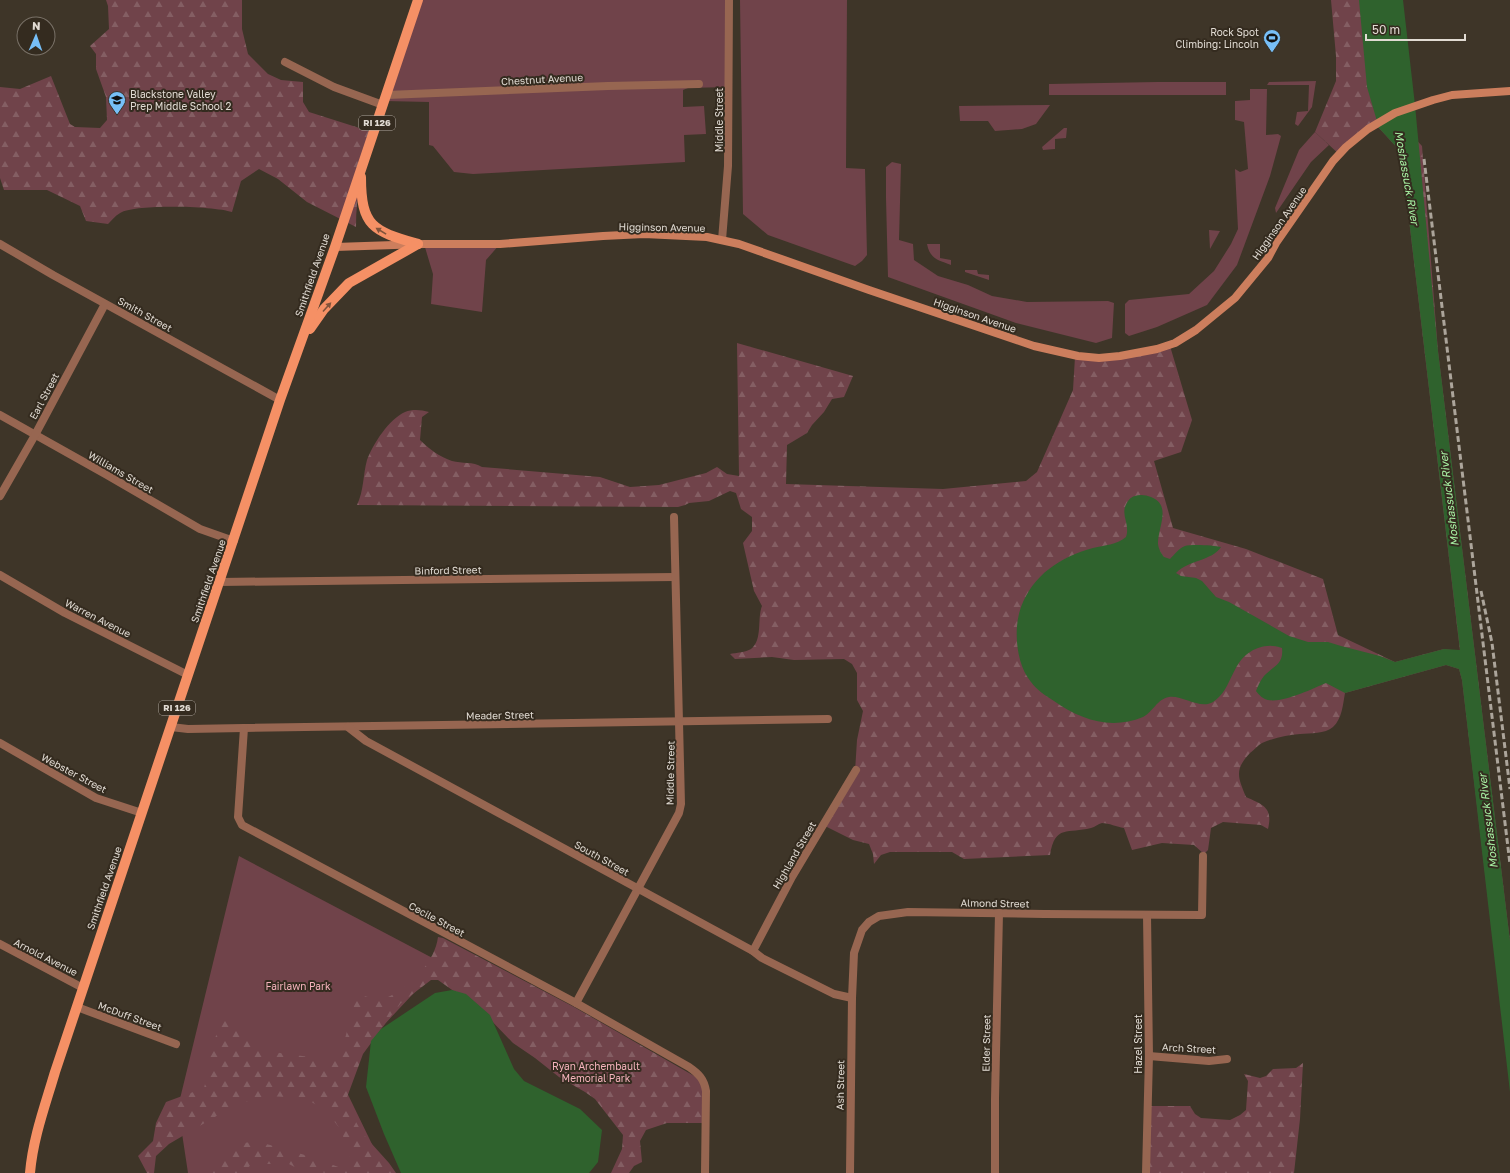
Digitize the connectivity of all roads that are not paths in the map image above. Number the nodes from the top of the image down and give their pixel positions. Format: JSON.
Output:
{"nodes":[{"id":1,"x":418,"y":0,"type":"edge"},
{"id":2,"x":729,"y":0,"type":"edge"},
{"id":3,"x":285,"y":62,"type":"dead end"},
{"id":4,"x":699,"y":84,"type":"dead end"},
{"id":5,"x":1510,"y":91,"type":"edge"},
{"id":6,"x":385,"y":100,"type":"junction"},
{"id":7,"x":361,"y":168,"type":"junction"},
{"id":8,"x":722,"y":240,"type":"junction"},
{"id":9,"x":0,"y":244,"type":"edge"},
{"id":10,"x":418,"y":244,"type":"junction"},
{"id":11,"x":335,"y":247,"type":"junction"},
{"id":12,"x":105,"y":304,"type":"junction"},
{"id":13,"x":303,"y":338,"type":"junction"},
{"id":14,"x":280,"y":400,"type":"junction"},
{"id":15,"x":0,"y":416,"type":"edge"},
{"id":16,"x":35,"y":435,"type":"junction"},
{"id":17,"x":0,"y":496,"type":"edge"},
{"id":18,"x":674,"y":517,"type":"dead end"},
{"id":19,"x":234,"y":541,"type":"junction"},
{"id":20,"x":0,"y":575,"type":"edge"},
{"id":21,"x":675,"y":577,"type":"junction"},
{"id":22,"x":220,"y":582,"type":"junction"},
{"id":23,"x":188,"y":675,"type":"junction"},
{"id":24,"x":828,"y":719,"type":"dead end"},
{"id":25,"x":680,"y":722,"type":"junction"},
{"id":26,"x":171,"y":727,"type":"junction"},
{"id":27,"x":348,"y":727,"type":"junction"},
{"id":28,"x":244,"y":728,"type":"junction"},
{"id":29,"x":0,"y":743,"type":"edge"},
{"id":30,"x":856,"y":770,"type":"dead end"},
{"id":31,"x":142,"y":813,"type":"junction"},
{"id":32,"x":1203,"y":856,"type":"dead end"},
{"id":33,"x":638,"y":889,"type":"junction"},
{"id":34,"x":999,"y":913,"type":"junction"},
{"id":35,"x":1147,"y":915,"type":"junction"},
{"id":36,"x":0,"y":944,"type":"edge"},
{"id":37,"x":753,"y":951,"type":"junction"},
{"id":38,"x":83,"y":988,"type":"junction"},
{"id":39,"x":852,"y":998,"type":"junction"},
{"id":40,"x":576,"y":1004,"type":"junction"},
{"id":41,"x":77,"y":1007,"type":"junction"},
{"id":42,"x":176,"y":1044,"type":"dead end"},
{"id":43,"x":1149,"y":1056,"type":"junction"},
{"id":44,"x":1228,"y":1060,"type":"dead end"},
{"id":45,"x":30,"y":1173,"type":"edge"},
{"id":46,"x":705,"y":1173,"type":"edge"},
{"id":47,"x":850,"y":1173,"type":"edge"},
{"id":48,"x":995,"y":1173,"type":"edge"},
{"id":49,"x":1146,"y":1173,"type":"edge"}],
"edges":[{"from":1,"to":6,"type":"main road","name":"Smithfield Avenue","number":"RI 126"},
{"from":2,"to":8,"type":"street","name":"Middle Street"},
{"from":3,"to":6,"type":"street"},
{"from":4,"to":6,"type":"street","name":"Chestnut Avenue"},
{"from":5,"to":8,"type":"street","name":"Higginson Avenue"},
{"from":6,"to":7,"type":"main road","name":"Smithfield Avenue","number":"RI 126"},
{"from":10,"to":7,"type":"main road","one_way":true},
{"from":7,"to":11,"type":"main road","name":"Smithfield Avenue","number":"RI 126"},
{"from":8,"to":10,"type":"street","name":"Higginson Avenue"},
{"from":9,"to":12,"type":"street","name":"Smith Street"},
{"from":10,"to":11,"type":"street","name":"Higginson Avenue"},
{"from":13,"to":10,"type":"main road","one_way":true},
{"from":11,"to":13,"type":"main road","name":"Smithfield Avenue","number":"RI 126"},
{"from":12,"to":14,"type":"street","name":"Smith Street"},
{"from":12,"to":16,"type":"street","name":"Earl Street"},
{"from":13,"to":14,"type":"main road","name":"Smithfield Avenue","number":"RI 126"},
{"from":14,"to":19,"type":"main road","name":"Smithfield Avenue","number":"RI 126"},
{"from":15,"to":16,"type":"street","name":"Williams Street"},
{"from":16,"to":17,"type":"street","name":"Earl Street"},
{"from":16,"to":19,"type":"street","name":"Williams Street"},
{"from":18,"to":21,"type":"street","name":"Middle Street"},
{"from":19,"to":22,"type":"main road","name":"Smithfield Avenue","number":"RI 126"},
{"from":20,"to":23,"type":"street","name":"Warren Avenue"},
{"from":21,"to":22,"type":"street","name":"Binford Street"},
{"from":21,"to":25,"type":"street","name":"Middle Street"},
{"from":22,"to":23,"type":"main road","name":"Smithfield Avenue","number":"RI 126"},
{"from":23,"to":26,"type":"main road","name":"Smithfield Avenue","number":"RI 126"},
{"from":24,"to":25,"type":"street","name":"Meader Street"},
{"from":25,"to":27,"type":"street","name":"Meader Street"},
{"from":25,"to":33,"type":"street","name":"Middle Street"},
{"from":26,"to":28,"type":"street","name":"Meader Street"},
{"from":26,"to":31,"type":"main road","name":"Smithfield Avenue","number":"RI 126"},
{"from":27,"to":28,"type":"street","name":"Meader Street"},
{"from":27,"to":33,"type":"street","name":"South Street"},
{"from":28,"to":40,"type":"street","name":"Cecile Street"},
{"from":29,"to":31,"type":"street","name":"Webster Street"},
{"from":30,"to":37,"type":"street","name":"Highland Street"},
{"from":31,"to":38,"type":"main road","name":"Smithfield Avenue","number":"RI 126"},
{"from":32,"to":35,"type":"street","name":"Almond Street"},
{"from":33,"to":37,"type":"street","name":"South Street"},
{"from":33,"to":40,"type":"street","name":"Middle Street"},
{"from":34,"to":35,"type":"street","name":"Almond Street"},
{"from":34,"to":39,"type":"street","name":"Almond Street"},
{"from":34,"to":48,"type":"street","name":"Elder Street"},
{"from":35,"to":43,"type":"street","name":"Hazel Street"},
{"from":36,"to":38,"type":"street","name":"Arnold Avenue"},
{"from":37,"to":39,"type":"street","name":"South Street"},
{"from":38,"to":41,"type":"main road","name":"Smithfield Avenue","number":"RI 126"},
{"from":39,"to":47,"type":"street","name":"Ash Street"},
{"from":40,"to":46,"type":"street","name":"Cecile Street"},
{"from":41,"to":42,"type":"street","name":"McDuff Street"},
{"from":41,"to":45,"type":"main road","name":"Smithfield Avenue","number":"RI 126"},
{"from":43,"to":44,"type":"street","name":"Arch Street"},
{"from":43,"to":49,"type":"street","name":"Hazel Street"}]}
